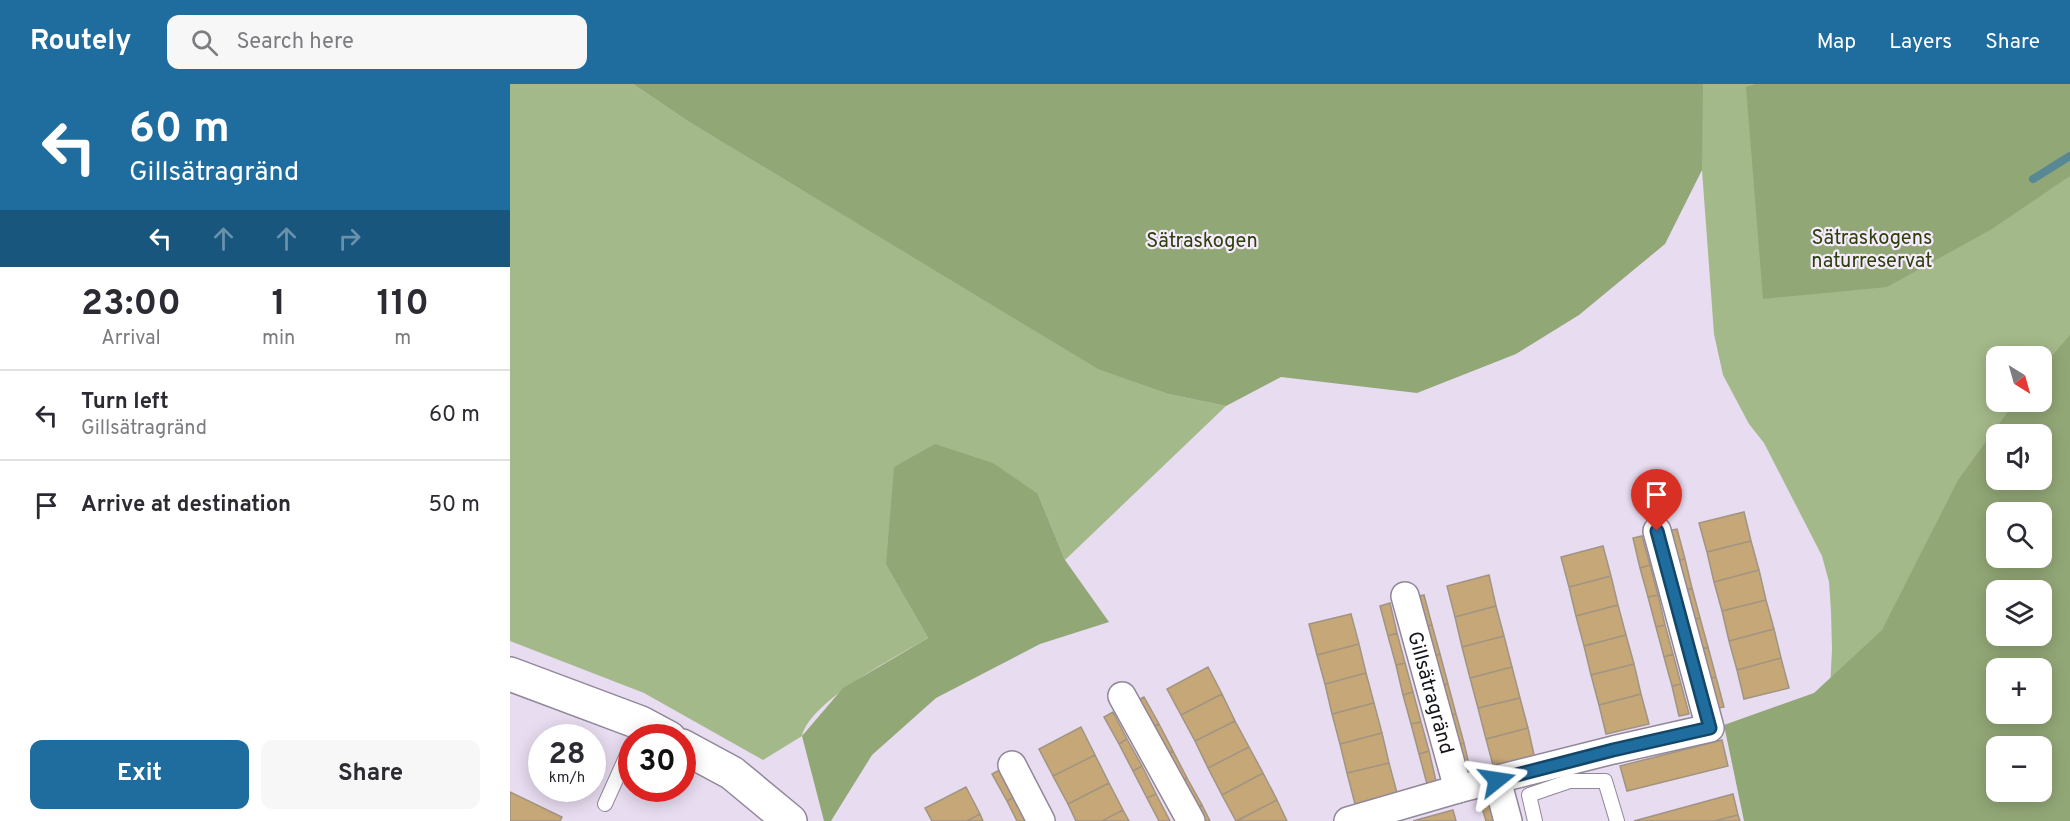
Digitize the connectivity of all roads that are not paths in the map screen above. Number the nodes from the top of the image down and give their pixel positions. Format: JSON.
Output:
{"nodes":[{"id":1,"x":1657,"y":531,"type":"dead end"},
{"id":2,"x":1406,"y":596,"type":"dead end"},
{"id":3,"x":510,"y":674,"type":"edge"},
{"id":4,"x":1122,"y":696,"type":"dead end"},
{"id":5,"x":618,"y":724,"type":"edge"},
{"id":6,"x":696,"y":754,"type":"edge"},
{"id":7,"x":1012,"y":765,"type":"dead end"},
{"id":8,"x":1497,"y":780,"type":"junction"},
{"id":9,"x":618,"y":781,"type":"edge"},
{"id":10,"x":1458,"y":789,"type":"junction"},
{"id":11,"x":605,"y":804,"type":"dead end"},
{"id":12,"x":790,"y":821,"type":"edge"},
{"id":13,"x":1041,"y":821,"type":"edge"},
{"id":14,"x":1191,"y":821,"type":"edge"},
{"id":15,"x":1348,"y":821,"type":"edge"},
{"id":16,"x":1508,"y":821,"type":"edge"},
{"id":17,"x":1535,"y":821,"type":"edge"},
{"id":18,"x":1617,"y":821,"type":"edge"}],
"edges":[{"from":1,"to":8,"type":"street"},
{"from":2,"to":10,"type":"street","name":"Gillsätragränd"},
{"from":3,"to":5,"type":"street"},
{"from":4,"to":14,"type":"street"},
{"from":6,"to":12,"type":"street"},
{"from":7,"to":13,"type":"street"},
{"from":8,"to":10,"type":"street"},
{"from":8,"to":16,"type":"street"},
{"from":9,"to":11,"type":"lane"},
{"from":10,"to":15,"type":"street"},
{"from":17,"to":18,"type":"lane"}]}
